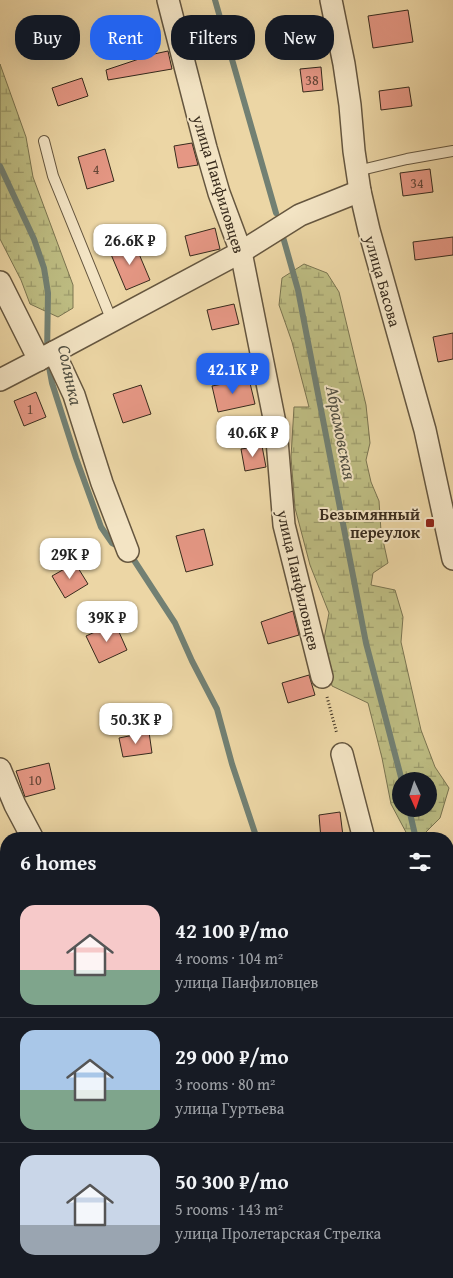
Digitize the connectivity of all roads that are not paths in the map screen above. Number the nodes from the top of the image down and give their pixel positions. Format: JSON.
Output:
{"nodes":[{"id":1,"x":168,"y":0,"type":"edge"},
{"id":2,"x":332,"y":0,"type":"edge"},
{"id":3,"x":44,"y":141,"type":"dead end"},
{"id":4,"x":453,"y":152,"type":"edge"},
{"id":5,"x":359,"y":181,"type":"junction"},
{"id":6,"x":241,"y":252,"type":"junction"},
{"id":7,"x":0,"y":282,"type":"edge"},
{"id":8,"x":112,"y":322,"type":"junction"},
{"id":9,"x":47,"y":356,"type":"junction"},
{"id":10,"x":0,"y":380,"type":"edge"},
{"id":11,"x":444,"y":469,"type":"edge"},
{"id":12,"x":128,"y":551,"type":"dead end"},
{"id":13,"x":453,"y":559,"type":"edge"},
{"id":14,"x":322,"y":677,"type":"road end"},
{"id":15,"x":342,"y":754,"type":"road end"},
{"id":16,"x":0,"y":769,"type":"edge"},
{"id":17,"x":29,"y":832,"type":"edge"},
{"id":18,"x":362,"y":832,"type":"edge"}],
"edges":[{"from":1,"to":6,"type":"street","name":"улица Панфиловцев"},
{"from":2,"to":5,"type":"street","name":"улица Басова"},
{"from":3,"to":8,"type":"lane"},
{"from":4,"to":5,"type":"lane"},
{"from":5,"to":6,"type":"street"},
{"from":5,"to":11,"type":"street","name":"улица Басова"},
{"from":6,"to":8,"type":"street"},
{"from":6,"to":14,"type":"street","name":"улица Панфиловцев"},
{"from":7,"to":9,"type":"street"},
{"from":8,"to":9,"type":"street"},
{"from":9,"to":10,"type":"street"},
{"from":9,"to":12,"type":"street"},
{"from":11,"to":13,"type":"street","name":"улица Басова"},
{"from":15,"to":18,"type":"street"},
{"from":16,"to":17,"type":"street"}]}
